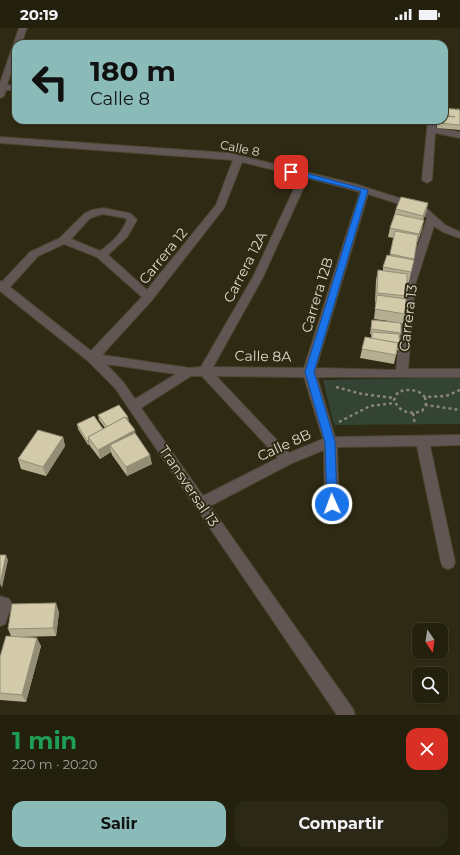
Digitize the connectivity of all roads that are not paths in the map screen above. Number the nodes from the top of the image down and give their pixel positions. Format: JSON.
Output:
{"nodes":[{"id":1,"x":23,"y":28,"type":"edge"},
{"id":2,"x":18,"y":40,"type":"edge"},
{"id":3,"x":12,"y":59,"type":"edge"},
{"id":4,"x":4,"y":87,"type":"junction"},
{"id":5,"x":12,"y":88,"type":"edge"},
{"id":6,"x":0,"y":96,"type":"edge"},
{"id":7,"x":432,"y":124,"type":"edge"},
{"id":8,"x":432,"y":130,"type":"junction"},
{"id":9,"x":460,"y":135,"type":"edge"},
{"id":10,"x":0,"y":140,"type":"edge"},
{"id":11,"x":238,"y":159,"type":"junction"},
{"id":12,"x":305,"y":175,"type":"junction"},
{"id":13,"x":427,"y":180,"type":"dead end"},
{"id":14,"x":365,"y":190,"type":"junction"},
{"id":15,"x":432,"y":217,"type":"junction"},
{"id":16,"x":460,"y":235,"type":"edge"},
{"id":17,"x":64,"y":240,"type":"junction"},
{"id":18,"x":101,"y":255,"type":"junction"},
{"id":19,"x":2,"y":286,"type":"edge"},
{"id":20,"x":148,"y":297,"type":"junction"},
{"id":21,"x":92,"y":358,"type":"junction"},
{"id":22,"x":205,"y":371,"type":"junction"},
{"id":23,"x":189,"y":372,"type":"junction"},
{"id":24,"x":309,"y":372,"type":"junction"},
{"id":25,"x":460,"y":373,"type":"edge"},
{"id":26,"x":402,"y":374,"type":"junction"},
{"id":27,"x":134,"y":406,"type":"junction"},
{"id":28,"x":422,"y":440,"type":"junction"},
{"id":29,"x":460,"y":440,"type":"edge"},
{"id":30,"x":330,"y":442,"type":"junction"},
{"id":31,"x":287,"y":459,"type":"junction"},
{"id":32,"x":201,"y":504,"type":"junction"},
{"id":33,"x":332,"y":504,"type":"dead end"},
{"id":34,"x":448,"y":562,"type":"dead end"},
{"id":35,"x":0,"y":603,"type":"edge"},
{"id":36,"x":0,"y":619,"type":"edge"},
{"id":37,"x":348,"y":715,"type":"edge"}],
"edges":[{"from":1,"to":2,"type":"street"},
{"from":3,"to":4,"type":"street"},
{"from":4,"to":5,"type":"street"},
{"from":4,"to":6,"type":"street"},
{"from":7,"to":8,"type":"street"},
{"from":8,"to":9,"type":"street"},
{"from":8,"to":13,"type":"street"},
{"from":10,"to":11,"type":"street","name":"Calle 8"},
{"from":11,"to":12,"type":"street","name":"Calle 8"},
{"from":11,"to":20,"type":"street","name":"Carrera 12"},
{"from":12,"to":14,"type":"street","name":"Calle 8"},
{"from":12,"to":22,"type":"street","name":"Carrera 12A"},
{"from":14,"to":15,"type":"street","name":"Calle 8"},
{"from":14,"to":24,"type":"street","name":"Carrera 12B"},
{"from":15,"to":16,"type":"street","name":"Calle 8"},
{"from":15,"to":26,"type":"street","name":"Carrera 13"},
{"from":17,"to":18,"type":"street"},
{"from":17,"to":18,"type":"street"},
{"from":17,"to":19,"type":"street"},
{"from":18,"to":20,"type":"street"},
{"from":19,"to":21,"type":"street","name":"Transversal 13"},
{"from":20,"to":21,"type":"street","name":"Carrera 12"},
{"from":21,"to":23,"type":"street","name":"Calle 8A"},
{"from":21,"to":27,"type":"street","name":"Transversal 13"},
{"from":22,"to":23,"type":"street","name":"Calle 8A"},
{"from":22,"to":24,"type":"street","name":"Calle 8A"},
{"from":22,"to":31,"type":"street"},
{"from":23,"to":27,"type":"street"},
{"from":24,"to":26,"type":"street","name":"Calle 8A"},
{"from":24,"to":30,"type":"street"},
{"from":25,"to":26,"type":"street","name":"Calle 8A"},
{"from":27,"to":32,"type":"street","name":"Transversal 13"},
{"from":28,"to":29,"type":"street","name":"Calle 8B"},
{"from":28,"to":30,"type":"street","name":"Calle 8B"},
{"from":28,"to":34,"type":"street"},
{"from":30,"to":31,"type":"street","name":"Calle 8B"},
{"from":30,"to":33,"type":"street"},
{"from":31,"to":32,"type":"street","name":"Calle 8B"},
{"from":32,"to":37,"type":"street","name":"Transversal 13"},
{"from":35,"to":36,"type":"street"}]}
